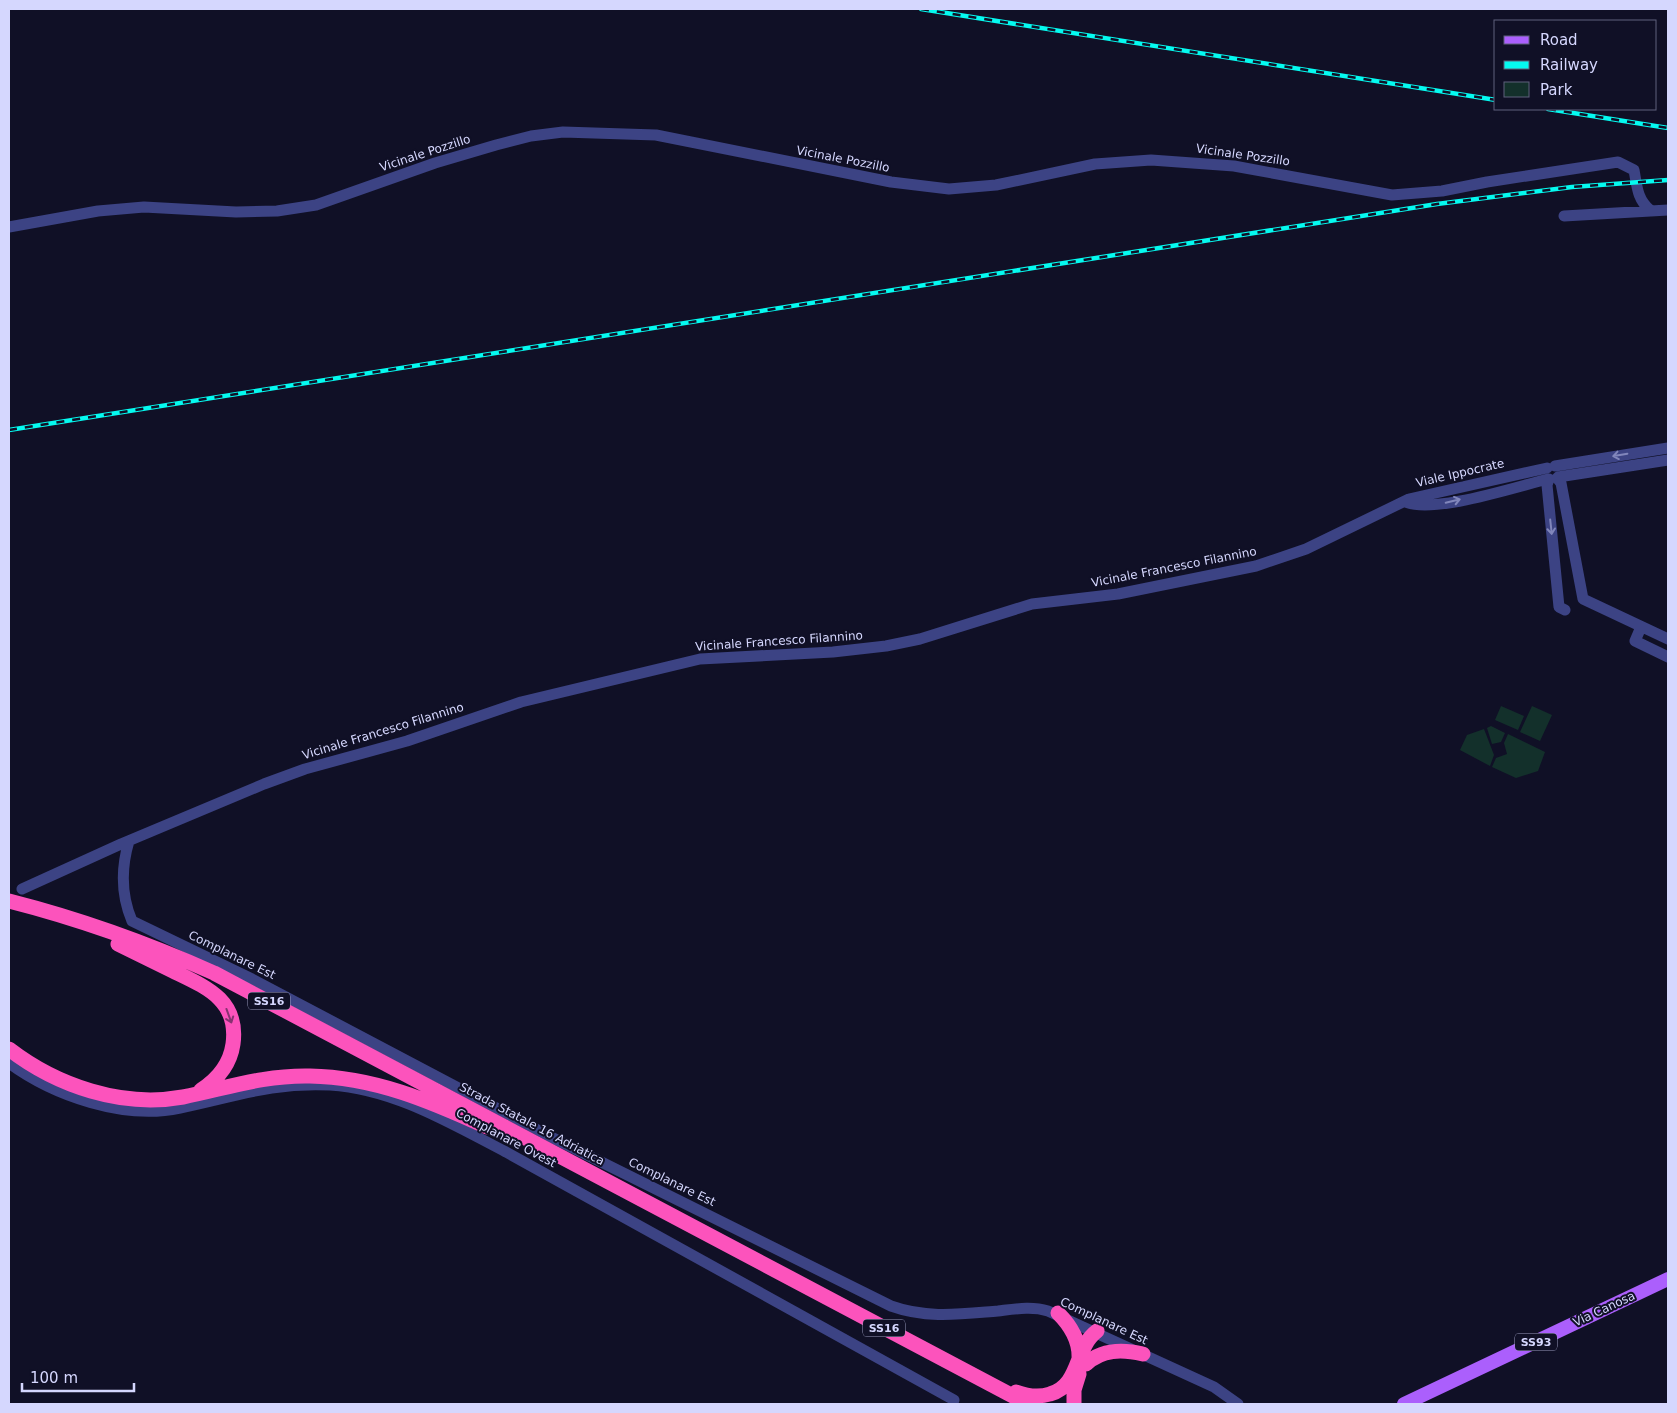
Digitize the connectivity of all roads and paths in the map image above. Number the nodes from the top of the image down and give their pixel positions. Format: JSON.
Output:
{"nodes":[{"id":1,"x":1650,"y":210,"type":"junction"},
{"id":2,"x":1668,"y":210,"type":"edge"},
{"id":3,"x":1564,"y":216,"type":"dead end"},
{"id":4,"x":9,"y":227,"type":"edge"},
{"id":5,"x":1668,"y":448,"type":"edge"},
{"id":6,"x":1668,"y":460,"type":"edge"},
{"id":7,"x":1552,"y":474,"type":"junction"},
{"id":8,"x":1405,"y":502,"type":"joint"},
{"id":9,"x":1580,"y":584,"type":"junction"},
{"id":10,"x":1558,"y":589,"type":"junction"},
{"id":11,"x":1565,"y":610,"type":"dead end"},
{"id":12,"x":1641,"y":627,"type":"junction"},
{"id":13,"x":1668,"y":639,"type":"edge"},
{"id":14,"x":1668,"y":657,"type":"edge"},
{"id":15,"x":129,"y":841,"type":"junction"},
{"id":16,"x":22,"y":889,"type":"dead end"},
{"id":17,"x":9,"y":899,"type":"edge"},
{"id":18,"x":9,"y":910,"type":"edge"},
{"id":19,"x":118,"y":944,"type":"junction"},
{"id":20,"x":9,"y":1049,"type":"edge"},
{"id":21,"x":9,"y":1063,"type":"edge"},
{"id":22,"x":196,"y":1093,"type":"junction"},
{"id":23,"x":487,"y":1127,"type":"junction"},
{"id":24,"x":735,"y":1254,"type":"junction"},
{"id":25,"x":1668,"y":1279,"type":"edge"},
{"id":26,"x":1058,"y":1314,"type":"junction"},
{"id":27,"x":1097,"y":1331,"type":"junction"},
{"id":28,"x":933,"y":1354,"type":"junction"},
{"id":29,"x":1143,"y":1354,"type":"junction"},
{"id":30,"x":1082,"y":1363,"type":"junction"},
{"id":31,"x":954,"y":1400,"type":"dead end"},
{"id":32,"x":1007,"y":1404,"type":"edge"},
{"id":33,"x":1028,"y":1404,"type":"edge"},
{"id":34,"x":1074,"y":1404,"type":"edge"},
{"id":35,"x":1238,"y":1404,"type":"edge"},
{"id":36,"x":1404,"y":1404,"type":"edge"}],
"edges":[{"from":1,"to":2,"type":"street"},
{"from":1,"to":3,"type":"street"},
{"from":1,"to":4,"type":"street","name":"Vicinale Pozzillo"},
{"from":5,"to":7,"type":"street","name":"Viale Ippocrate","one_way":true},
{"from":6,"to":7,"type":"street","name":"Viale Ippocrate"},
{"from":7,"to":8,"type":"street","name":"Viale Ippocrate"},
{"from":7,"to":9,"type":"street"},
{"from":7,"to":10,"type":"street","one_way":true},
{"from":8,"to":15,"type":"street","name":"Vicinale Francesco Filannino"},
{"from":9,"to":10,"type":"street"},
{"from":9,"to":12,"type":"street"},
{"from":10,"to":11,"type":"street"},
{"from":12,"to":13,"type":"street"},
{"from":12,"to":14,"type":"street"},
{"from":15,"to":16,"type":"street","name":"Vicinale Francesco Filannino"},
{"from":15,"to":26,"type":"street","name":"Complanare Est"},
{"from":17,"to":24,"type":"highway","name":"Strada Statale 16 Adriatica","number":"SS16"},
{"from":18,"to":19,"type":"highway","name":"Strada Statale 16 Adriatica","number":"SS16"},
{"from":19,"to":22,"type":"highway","number":"SS16","one_way":true},
{"from":19,"to":23,"type":"highway","name":"Strada Statale 16 Adriatica","number":"SS16"},
{"from":20,"to":22,"type":"highway","number":"SS16"},
{"from":21,"to":31,"type":"street","name":"Complanare Ovest"},
{"from":22,"to":23,"type":"highway","number":"SS16"},
{"from":23,"to":24,"type":"highway","name":"Strada Statale 16 Adriatica","number":"SS16"},
{"from":24,"to":28,"type":"highway","name":"Strada Statale 16 Adriatica","number":"SS16"},
{"from":24,"to":32,"type":"highway","name":"Strada Statale 16 Adriatica","number":"SS16"},
{"from":25,"to":36,"type":"main road","name":"Via Canosa","number":"SS93"},
{"from":26,"to":27,"type":"street","name":"Complanare Est"},
{"from":26,"to":30,"type":"highway"},
{"from":27,"to":29,"type":"street","name":"Complanare Est"},
{"from":27,"to":30,"type":"highway","number":"SS16"},
{"from":28,"to":30,"type":"highway","number":"SS16"},
{"from":28,"to":33,"type":"highway","name":"Strada Statale 16 Adriatica","number":"SS16"},
{"from":29,"to":30,"type":"highway"},
{"from":29,"to":35,"type":"street","name":"Complanare Est"},
{"from":30,"to":34,"type":"highway","number":"SS16"}]}
